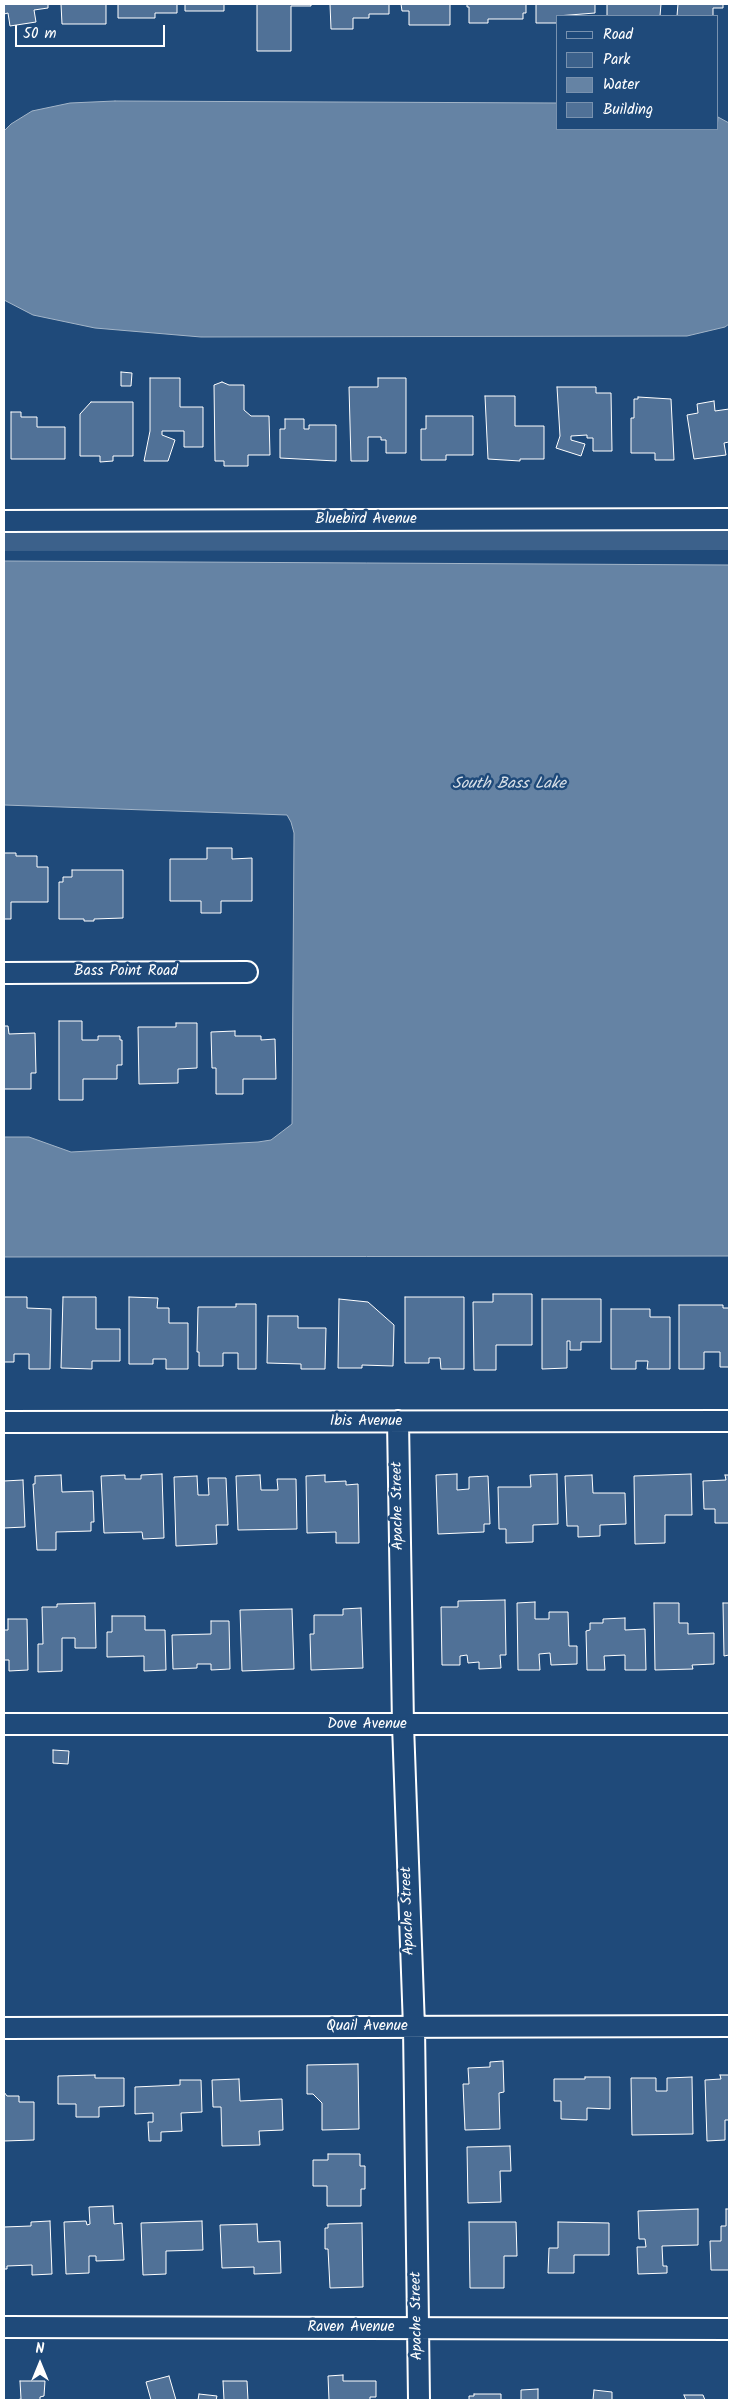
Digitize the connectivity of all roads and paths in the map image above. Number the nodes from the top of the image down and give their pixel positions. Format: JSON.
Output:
{"nodes":[{"id":1,"x":729,"y":519,"type":"edge"},
{"id":2,"x":4,"y":522,"type":"edge"},
{"id":3,"x":247,"y":972,"type":"dead end"},
{"id":4,"x":4,"y":973,"type":"edge"},
{"id":5,"x":4,"y":1422,"type":"edge"},
{"id":6,"x":398,"y":1422,"type":"junction"},
{"id":7,"x":729,"y":1422,"type":"edge"},
{"id":8,"x":4,"y":1724,"type":"edge"},
{"id":9,"x":729,"y":1724,"type":"edge"},
{"id":10,"x":403,"y":1725,"type":"junction"},
{"id":11,"x":729,"y":2026,"type":"edge"},
{"id":12,"x":414,"y":2027,"type":"junction"},
{"id":13,"x":4,"y":2028,"type":"edge"},
{"id":14,"x":4,"y":2327,"type":"edge"},
{"id":15,"x":418,"y":2328,"type":"junction"},
{"id":16,"x":729,"y":2329,"type":"edge"},
{"id":17,"x":419,"y":2400,"type":"edge"}],
"edges":[{"from":1,"to":2,"type":"street","name":"Bluebird Avenue"},
{"from":3,"to":4,"type":"street","name":"Bass Point Road"},
{"from":5,"to":6,"type":"street","name":"Ibis Avenue"},
{"from":6,"to":7,"type":"street","name":"Ibis Avenue"},
{"from":6,"to":10,"type":"street","name":"Apache Street"},
{"from":8,"to":10,"type":"street","name":"Dove Avenue"},
{"from":9,"to":10,"type":"street","name":"Dove Avenue"},
{"from":10,"to":12,"type":"street","name":"Apache Street"},
{"from":11,"to":12,"type":"street","name":"Quail Avenue"},
{"from":12,"to":13,"type":"street","name":"Quail Avenue"},
{"from":12,"to":15,"type":"street","name":"Apache Street"},
{"from":14,"to":15,"type":"street","name":"Raven Avenue"},
{"from":15,"to":16,"type":"street","name":"Raven Avenue"},
{"from":15,"to":17,"type":"street","name":"Apache Street"}]}
